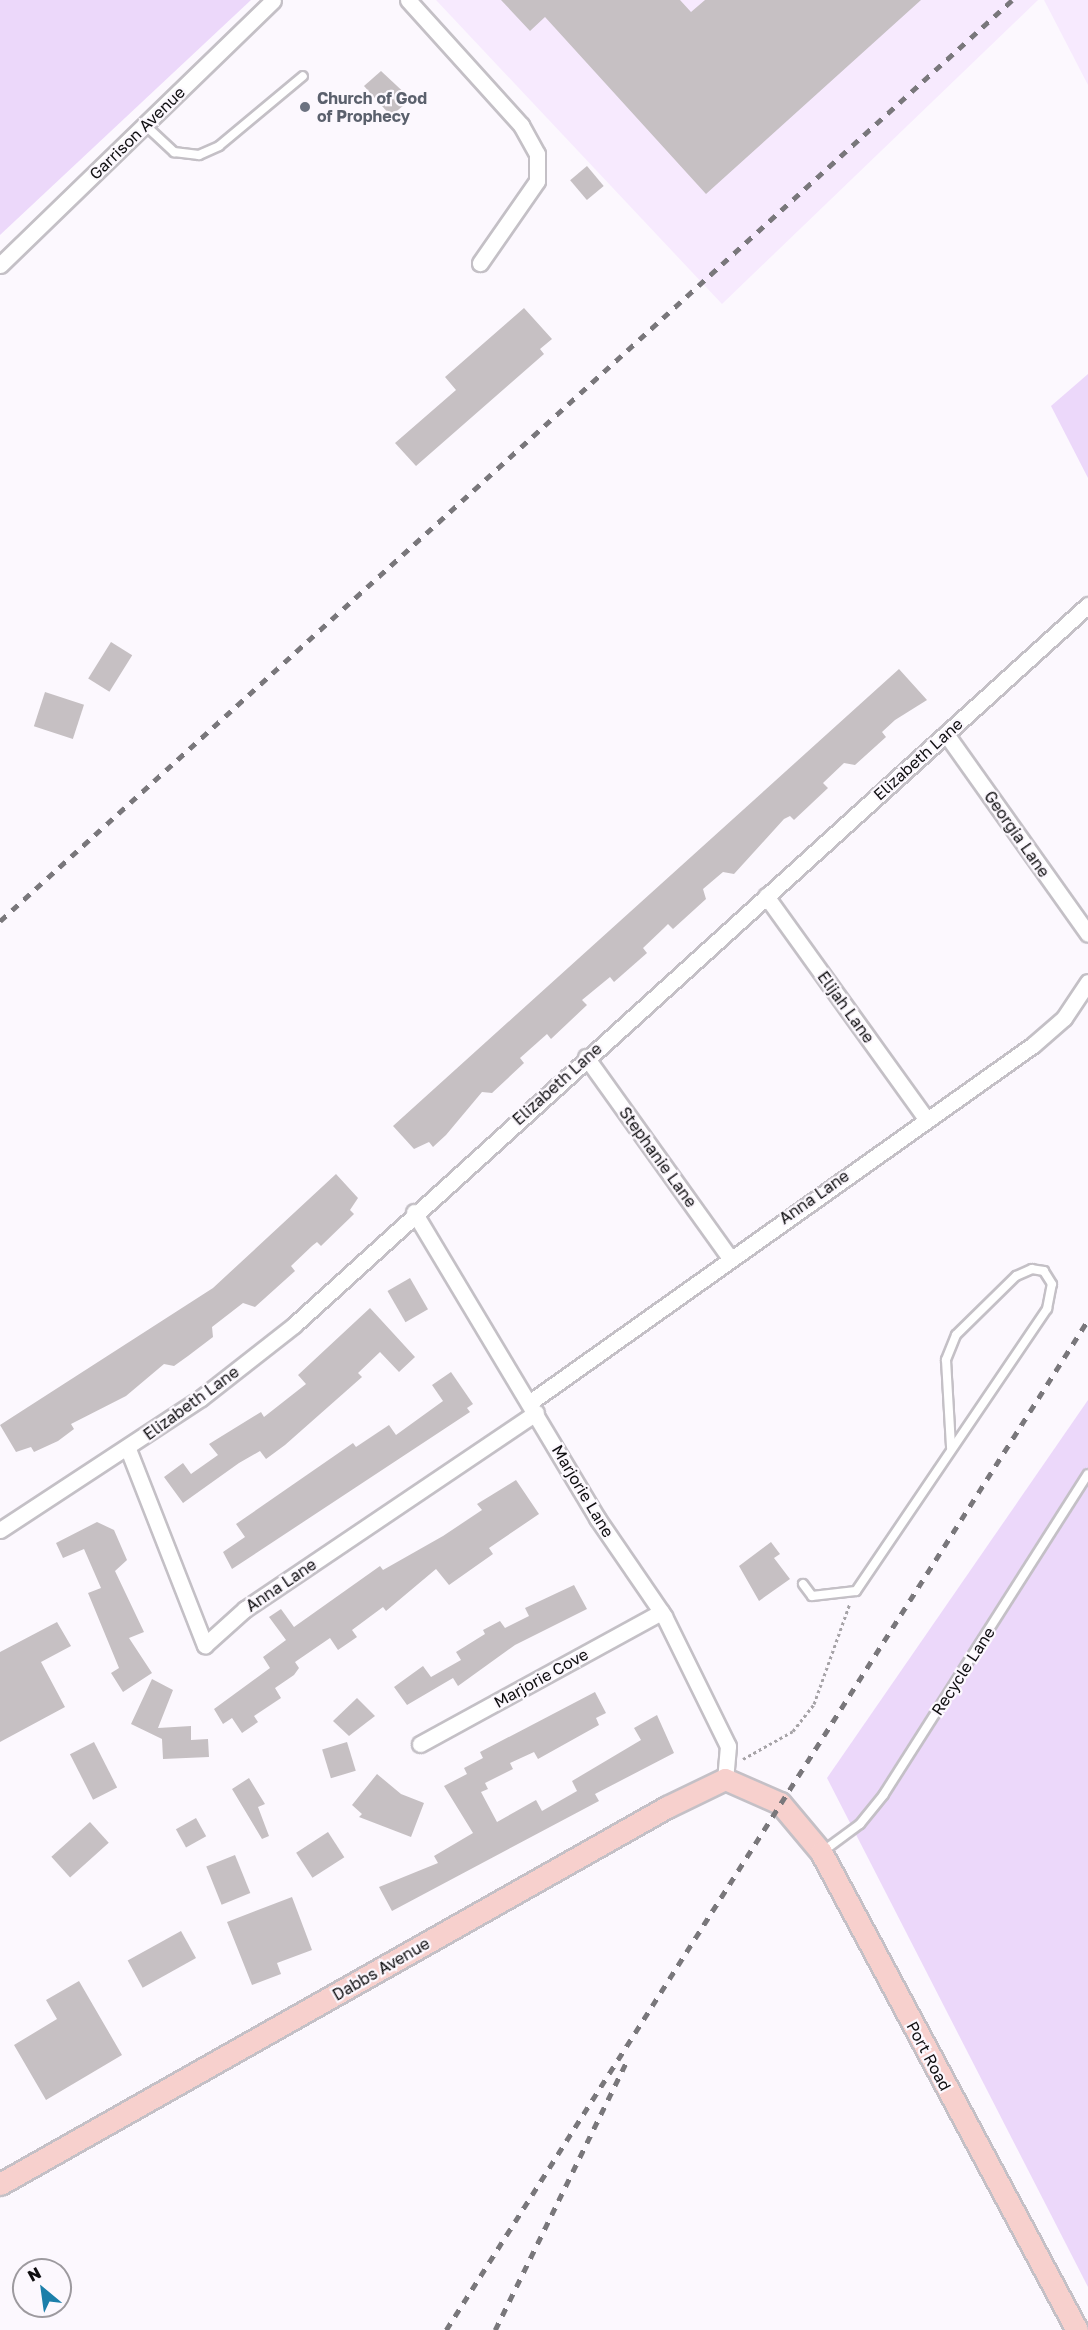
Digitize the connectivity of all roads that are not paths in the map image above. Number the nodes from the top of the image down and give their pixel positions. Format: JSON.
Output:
{"nodes":[{"id":1,"x":273,"y":0,"type":"edge"},
{"id":2,"x":408,"y":0,"type":"edge"},
{"id":3,"x":303,"y":76,"type":"dead end"},
{"id":4,"x":145,"y":125,"type":"junction"},
{"id":5,"x":480,"y":263,"type":"dead end"},
{"id":6,"x":0,"y":265,"type":"edge"},
{"id":7,"x":1088,"y":605,"type":"edge"},
{"id":8,"x":946,"y":734,"type":"junction"},
{"id":9,"x":766,"y":896,"type":"junction"},
{"id":10,"x":1088,"y":934,"type":"edge"},
{"id":11,"x":1088,"y":982,"type":"edge"},
{"id":12,"x":586,"y":1057,"type":"junction"},
{"id":13,"x":927,"y":1119,"type":"junction"},
{"id":14,"x":414,"y":1212,"type":"junction"},
{"id":15,"x":729,"y":1257,"type":"junction"},
{"id":16,"x":533,"y":1408,"type":"junction"},
{"id":17,"x":951,"y":1448,"type":"junction"},
{"id":18,"x":128,"y":1449,"type":"junction"},
{"id":19,"x":1088,"y":1474,"type":"edge"},
{"id":20,"x":0,"y":1530,"type":"edge"},
{"id":21,"x":803,"y":1584,"type":"dead end"},
{"id":22,"x":661,"y":1612,"type":"junction"},
{"id":23,"x":420,"y":1744,"type":"dead end"},
{"id":24,"x":725,"y":1779,"type":"junction"},
{"id":25,"x":821,"y":1852,"type":"junction"},
{"id":26,"x":0,"y":2184,"type":"edge"},
{"id":27,"x":1077,"y":2330,"type":"edge"}],
"edges":[{"from":1,"to":4,"type":"street","name":"Garrison Avenue"},
{"from":2,"to":5,"type":"street"},
{"from":3,"to":4,"type":"lane"},
{"from":4,"to":6,"type":"street","name":"Garrison Avenue"},
{"from":7,"to":8,"type":"street","name":"Elizabeth Lane"},
{"from":8,"to":9,"type":"street","name":"Elizabeth Lane"},
{"from":8,"to":10,"type":"street","name":"Georgia Lane"},
{"from":9,"to":12,"type":"street","name":"Elizabeth Lane"},
{"from":9,"to":13,"type":"street","name":"Elijah Lane"},
{"from":11,"to":13,"type":"street","name":"Anna Lane"},
{"from":12,"to":14,"type":"street","name":"Elizabeth Lane"},
{"from":12,"to":15,"type":"street","name":"Stephanie Lane"},
{"from":13,"to":15,"type":"street","name":"Anna Lane"},
{"from":14,"to":16,"type":"street","name":"Marjorie Lane"},
{"from":14,"to":18,"type":"street","name":"Elizabeth Lane"},
{"from":15,"to":16,"type":"street","name":"Anna Lane"},
{"from":16,"to":18,"type":"street","name":"Anna Lane"},
{"from":16,"to":22,"type":"street","name":"Marjorie Lane"},
{"from":17,"to":17,"type":"lane"},
{"from":17,"to":21,"type":"lane"},
{"from":18,"to":20,"type":"street","name":"Elizabeth Lane"},
{"from":19,"to":25,"type":"lane","name":"Recycle Lane"},
{"from":22,"to":23,"type":"street","name":"Marjorie Cove"},
{"from":22,"to":24,"type":"street","name":"Marjorie Lane"},
{"from":24,"to":25,"type":"street","name":"Port Road"},
{"from":24,"to":26,"type":"street","name":"Dabbs Avenue"},
{"from":25,"to":27,"type":"street","name":"Port Road"}]}
